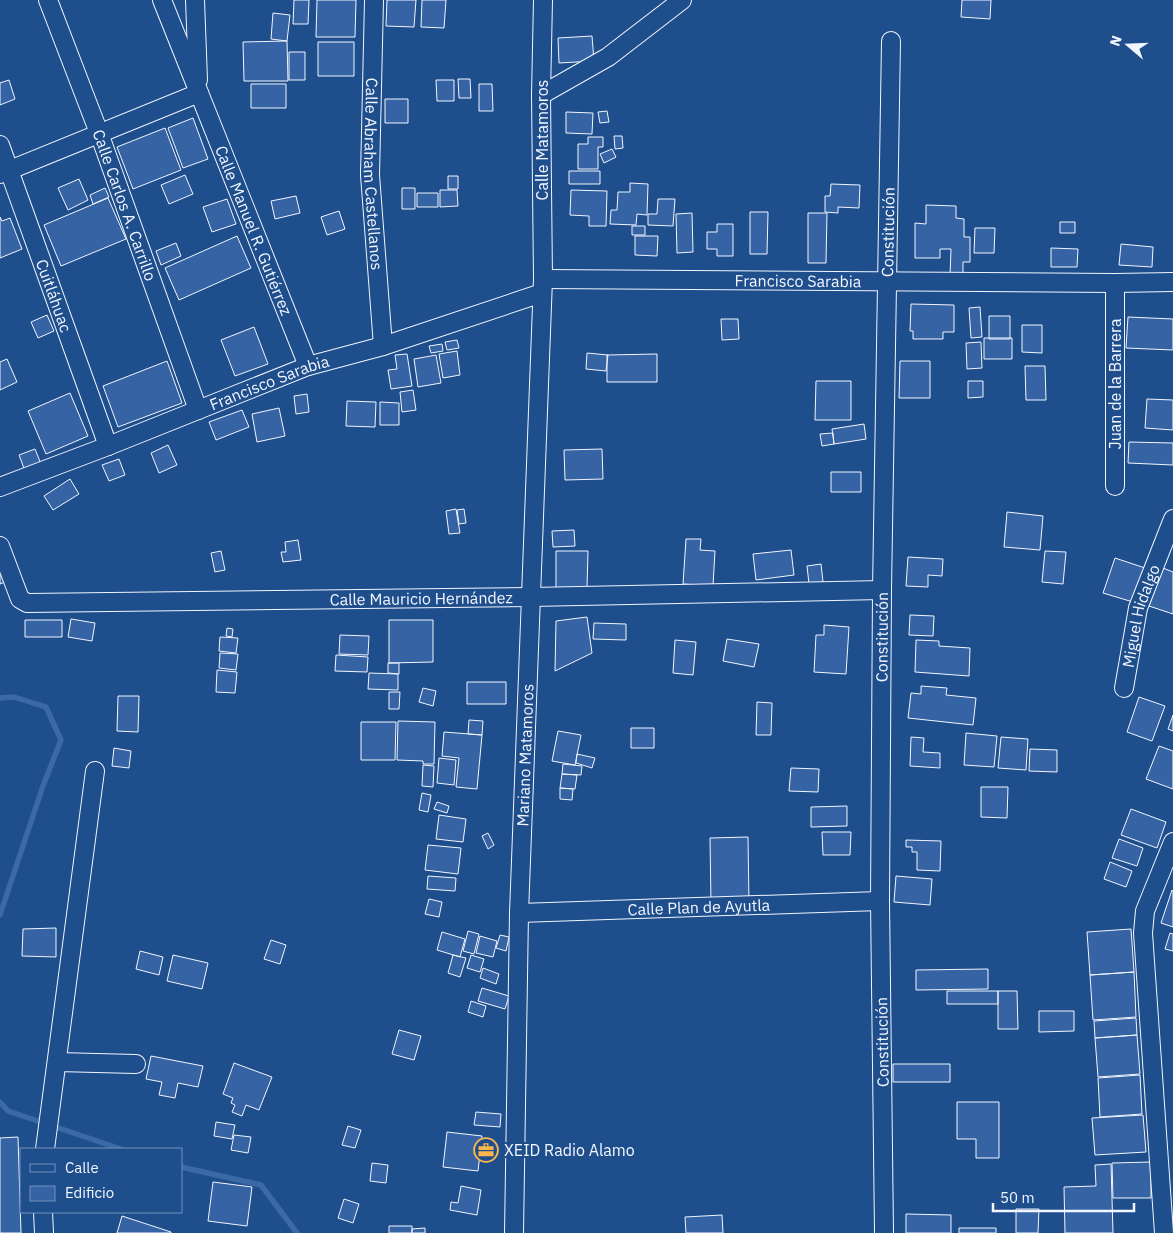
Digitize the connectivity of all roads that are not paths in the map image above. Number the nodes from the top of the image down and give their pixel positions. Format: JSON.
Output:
{"nodes":[{"id":1,"x":48,"y":0,"type":"edge"},
{"id":2,"x":162,"y":0,"type":"edge"},
{"id":3,"x":195,"y":0,"type":"edge"},
{"id":4,"x":374,"y":0,"type":"edge"},
{"id":5,"x":542,"y":0,"type":"edge"},
{"id":6,"x":682,"y":0,"type":"edge"},
{"id":7,"x":891,"y":41,"type":"dead end"},
{"id":8,"x":199,"y":93,"type":"junction"},
{"id":9,"x":541,"y":95,"type":"junction"},
{"id":10,"x":99,"y":133,"type":"junction"},
{"id":11,"x":0,"y":145,"type":"edge"},
{"id":12,"x":5,"y":172,"type":"edge"},
{"id":13,"x":888,"y":281,"type":"junction"},
{"id":14,"x":1173,"y":282,"type":"edge"},
{"id":15,"x":1115,"y":283,"type":"junction"},
{"id":16,"x":542,"y":286,"type":"junction"},
{"id":17,"x":383,"y":346,"type":"junction"},
{"id":18,"x":308,"y":366,"type":"junction"},
{"id":19,"x":198,"y":410,"type":"junction"},
{"id":20,"x":108,"y":446,"type":"junction"},
{"id":21,"x":1114,"y":486,"type":"dead end"},
{"id":22,"x":0,"y":487,"type":"edge"},
{"id":23,"x":1173,"y":519,"type":"edge"},
{"id":24,"x":0,"y":546,"type":"edge"},
{"id":25,"x":882,"y":590,"type":"junction"},
{"id":26,"x":531,"y":597,"type":"junction"},
{"id":27,"x":1124,"y":688,"type":"dead end"},
{"id":28,"x":95,"y":771,"type":"dead end"},
{"id":29,"x":1173,"y":842,"type":"edge"},
{"id":30,"x":880,"y":901,"type":"junction"},
{"id":31,"x":519,"y":914,"type":"junction"},
{"id":32,"x":57,"y":1062,"type":"junction"},
{"id":33,"x":136,"y":1064,"type":"dead end"},
{"id":34,"x":45,"y":1148,"type":"edge"},
{"id":35,"x":43,"y":1213,"type":"edge"},
{"id":36,"x":44,"y":1233,"type":"edge"},
{"id":37,"x":514,"y":1233,"type":"edge"},
{"id":38,"x":884,"y":1233,"type":"edge"},
{"id":39,"x":1164,"y":1233,"type":"edge"}],
"edges":[{"from":1,"to":10,"type":"street","name":"Calle Carlos A. Carrillo"},
{"from":2,"to":8,"type":"street","name":"Calle Manuel R. Gutiérrez"},
{"from":3,"to":8,"type":"street"},
{"from":4,"to":17,"type":"street","name":"Calle Abraham Castellanos"},
{"from":5,"to":9,"type":"street","name":"Calle Matamoros"},
{"from":6,"to":9,"type":"street"},
{"from":7,"to":13,"type":"street","name":"Constitución"},
{"from":8,"to":10,"type":"street"},
{"from":8,"to":18,"type":"street","name":"Calle Manuel R. Gutiérrez"},
{"from":9,"to":16,"type":"street","name":"Calle Matamoros"},
{"from":10,"to":12,"type":"street"},
{"from":10,"to":19,"type":"street","name":"Calle Carlos A. Carrillo"},
{"from":11,"to":12,"type":"street","name":"Cuitláhuac"},
{"from":12,"to":20,"type":"street","name":"Cuitláhuac"},
{"from":13,"to":15,"type":"street","name":"Francisco Sarabia"},
{"from":13,"to":16,"type":"street","name":"Francisco Sarabia"},
{"from":13,"to":25,"type":"street","name":"Constitución"},
{"from":14,"to":15,"type":"street","name":"Francisco Sarabia"},
{"from":15,"to":21,"type":"street","name":"Juan de la Barrera"},
{"from":16,"to":17,"type":"street","name":"Francisco Sarabia"},
{"from":16,"to":26,"type":"street","name":"Mariano Matamoros"},
{"from":17,"to":18,"type":"street","name":"Francisco Sarabia"},
{"from":18,"to":19,"type":"street","name":"Francisco Sarabia"},
{"from":19,"to":20,"type":"street","name":"Francisco Sarabia"},
{"from":20,"to":22,"type":"street","name":"Francisco Sarabia"},
{"from":23,"to":27,"type":"street","name":"Miguel Hidalgo"},
{"from":24,"to":26,"type":"street","name":"Calle Mauricio Hernández"},
{"from":25,"to":26,"type":"street","name":"Calle Mauricio Hernández"},
{"from":25,"to":30,"type":"street","name":"Constitución"},
{"from":26,"to":31,"type":"street","name":"Mariano Matamoros"},
{"from":28,"to":32,"type":"street"},
{"from":29,"to":39,"type":"street"},
{"from":30,"to":31,"type":"street","name":"Calle Plan de Ayutla"},
{"from":30,"to":38,"type":"street","name":"Constitución"},
{"from":31,"to":37,"type":"street","name":"Mariano Matamoros"},
{"from":32,"to":33,"type":"street"},
{"from":32,"to":34,"type":"street"},
{"from":35,"to":36,"type":"street"}]}
